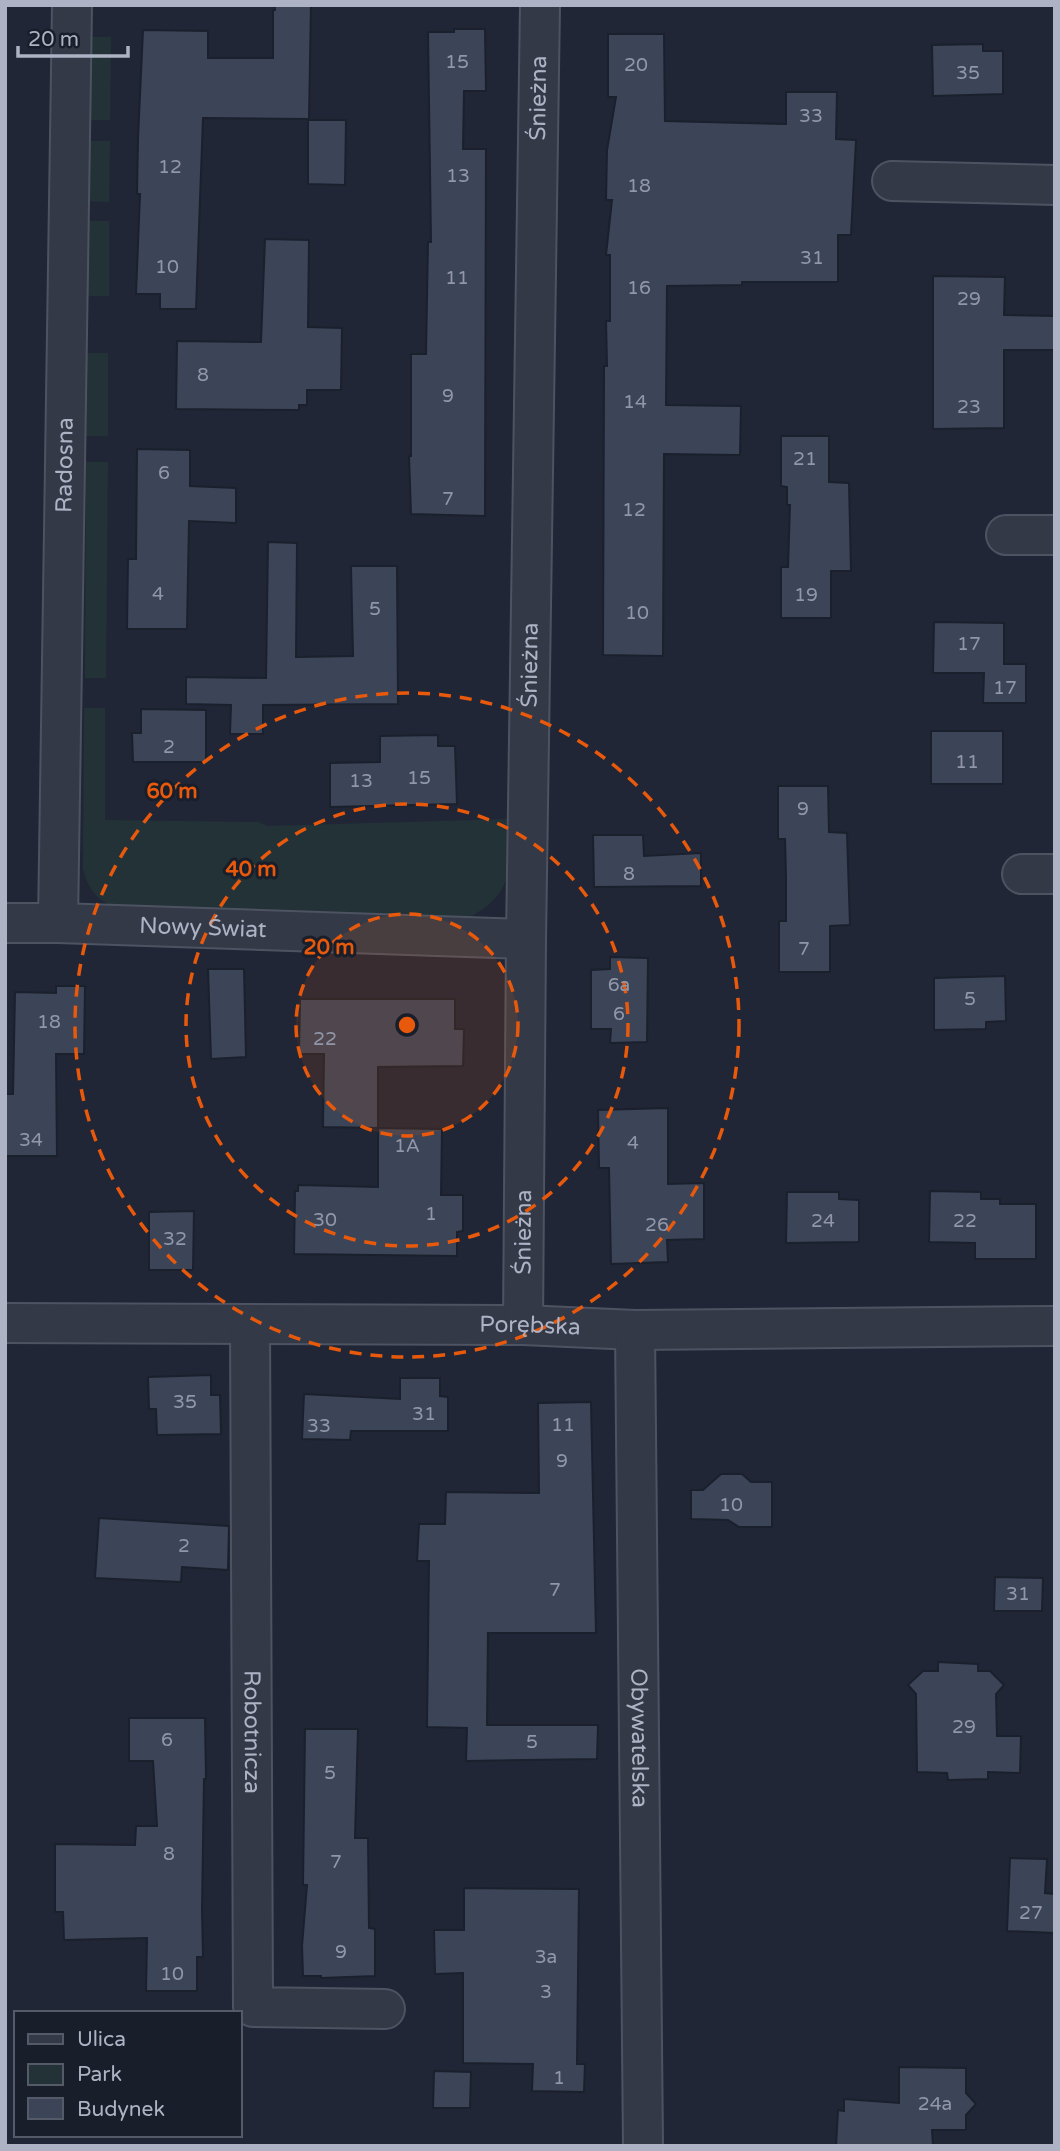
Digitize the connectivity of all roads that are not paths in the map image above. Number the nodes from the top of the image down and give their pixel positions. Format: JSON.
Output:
{"nodes":[{"id":1,"x":72,"y":5,"type":"edge"},
{"id":2,"x":540,"y":5,"type":"edge"},
{"id":3,"x":892,"y":181,"type":"dead end"},
{"id":4,"x":1055,"y":185,"type":"edge"},
{"id":5,"x":1006,"y":535,"type":"dead end"},
{"id":6,"x":1055,"y":535,"type":"edge"},
{"id":7,"x":5,"y":923,"type":"edge"},
{"id":8,"x":58,"y":923,"type":"junction"},
{"id":9,"x":526,"y":939,"type":"junction"},
{"id":10,"x":5,"y":1322,"type":"edge"},
{"id":11,"x":250,"y":1324,"type":"junction"},
{"id":12,"x":523,"y":1325,"type":"junction"},
{"id":13,"x":1055,"y":1326,"type":"edge"},
{"id":14,"x":635,"y":1329,"type":"junction"},
{"id":15,"x":385,"y":2009,"type":"dead end"},
{"id":16,"x":643,"y":2146,"type":"edge"}],
"edges":[{"from":1,"to":8,"type":"street","name":"Radosna"},
{"from":2,"to":9,"type":"street","name":"Śnieżna"},
{"from":3,"to":4,"type":"street"},
{"from":5,"to":6,"type":"street"},
{"from":7,"to":8,"type":"street","name":"Nowy Świat"},
{"from":8,"to":9,"type":"street","name":"Nowy Świat"},
{"from":9,"to":12,"type":"street","name":"Śnieżna"},
{"from":10,"to":11,"type":"street","name":"Porębska"},
{"from":11,"to":12,"type":"street","name":"Porębska"},
{"from":11,"to":15,"type":"street","name":"Robotnicza"},
{"from":12,"to":14,"type":"street","name":"Porębska"},
{"from":13,"to":14,"type":"street","name":"Porębska"},
{"from":14,"to":16,"type":"street","name":"Obywatelska"}]}
